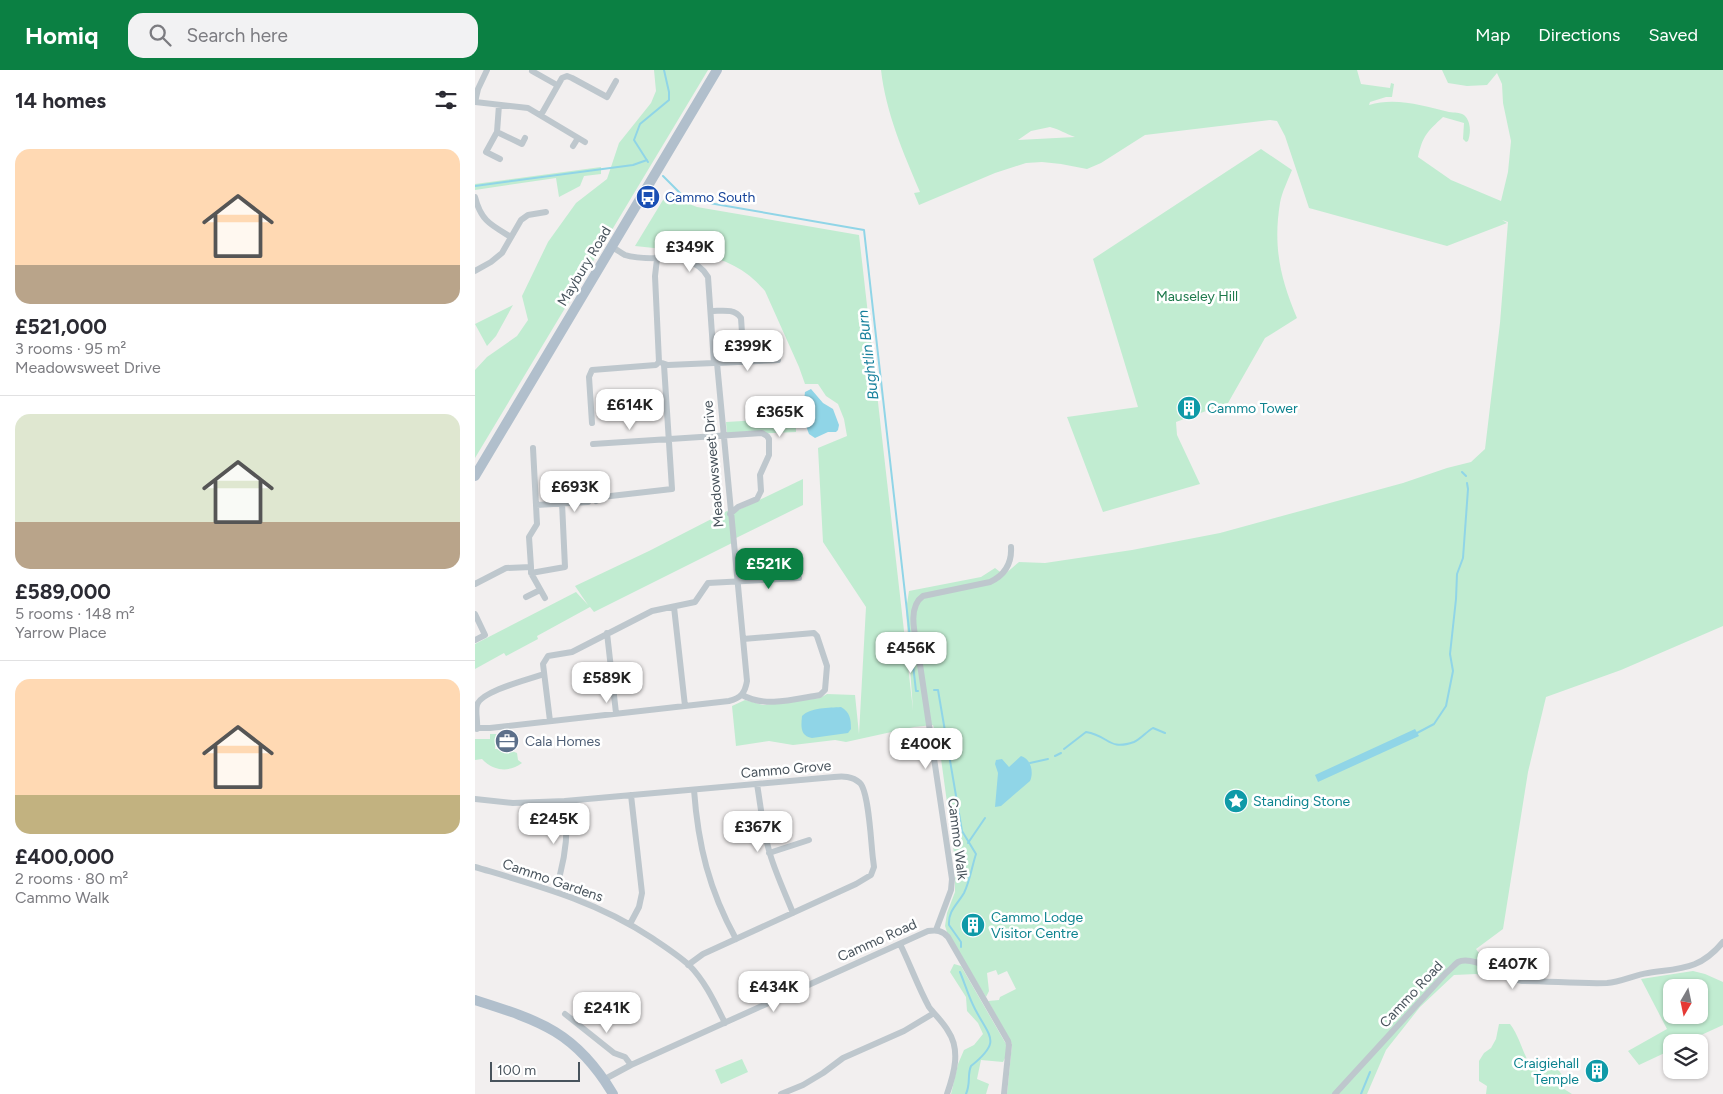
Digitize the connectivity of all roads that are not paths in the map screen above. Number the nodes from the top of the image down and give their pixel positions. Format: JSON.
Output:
{"nodes":[{"id":1,"x":487,"y":70,"type":"edge"},
{"id":2,"x":717,"y":70,"type":"edge"},
{"id":3,"x":532,"y":71,"type":"edge"},
{"id":4,"x":616,"y":81,"type":"dead end"},
{"id":5,"x":557,"y":86,"type":"junction"},
{"id":6,"x":475,"y":102,"type":"edge"},
{"id":7,"x":499,"y":105,"type":"junction"},
{"id":8,"x":541,"y":115,"type":"junction"},
{"id":9,"x":497,"y":132,"type":"junction"},
{"id":10,"x":525,"y":138,"type":"dead end"},
{"id":11,"x":577,"y":138,"type":"junction"},
{"id":12,"x":585,"y":142,"type":"dead end"},
{"id":13,"x":573,"y":146,"type":"dead end"},
{"id":14,"x":500,"y":160,"type":"dead end"},
{"id":15,"x":475,"y":197,"type":"edge"},
{"id":16,"x":547,"y":212,"type":"dead end"},
{"id":17,"x":511,"y":237,"type":"junction"},
{"id":18,"x":612,"y":247,"type":"junction"},
{"id":19,"x":657,"y":259,"type":"junction"},
{"id":20,"x":475,"y":271,"type":"edge"},
{"id":21,"x":711,"y":311,"type":"junction"},
{"id":22,"x":778,"y":360,"type":"dead end"},
{"id":23,"x":744,"y":362,"type":"junction"},
{"id":24,"x":662,"y":363,"type":"junction"},
{"id":25,"x":715,"y":363,"type":"junction"},
{"id":26,"x":592,"y":423,"type":"dead end"},
{"id":27,"x":723,"y":436,"type":"junction"},
{"id":28,"x":668,"y":440,"type":"junction"},
{"id":29,"x":593,"y":444,"type":"dead end"},
{"id":30,"x":533,"y":448,"type":"dead end"},
{"id":31,"x":475,"y":476,"type":"edge"},
{"id":32,"x":596,"y":501,"type":"dead end"},
{"id":33,"x":587,"y":502,"type":"dead end"},
{"id":34,"x":562,"y":503,"type":"junction"},
{"id":35,"x":536,"y":505,"type":"junction"},
{"id":36,"x":730,"y":514,"type":"junction"},
{"id":37,"x":1011,"y":547,"type":"dead end"},
{"id":38,"x":531,"y":570,"type":"junction"},
{"id":39,"x":799,"y":578,"type":"dead end"},
{"id":40,"x":737,"y":581,"type":"junction"},
{"id":41,"x":475,"y":584,"type":"edge"},
{"id":42,"x":540,"y":590,"type":"junction"},
{"id":43,"x":526,"y":597,"type":"dead end"},
{"id":44,"x":545,"y":598,"type":"dead end"},
{"id":45,"x":674,"y":607,"type":"junction"},
{"id":46,"x":475,"y":614,"type":"edge"},
{"id":47,"x":607,"y":633,"type":"junction"},
{"id":48,"x":743,"y":639,"type":"junction"},
{"id":49,"x":475,"y":640,"type":"edge"},
{"id":50,"x":544,"y":674,"type":"junction"},
{"id":51,"x":742,"y":694,"type":"junction"},
{"id":52,"x":685,"y":706,"type":"junction"},
{"id":53,"x":616,"y":713,"type":"junction"},
{"id":54,"x":550,"y":721,"type":"junction"},
{"id":55,"x":476,"y":728,"type":"edge"},
{"id":56,"x":757,"y":784,"type":"junction"},
{"id":57,"x":694,"y":790,"type":"junction"},
{"id":58,"x":631,"y":795,"type":"junction"},
{"id":59,"x":475,"y":799,"type":"edge"},
{"id":60,"x":565,"y":801,"type":"junction"},
{"id":61,"x":809,"y":840,"type":"dead end"},
{"id":62,"x":769,"y":853,"type":"junction"},
{"id":63,"x":475,"y":867,"type":"edge"},
{"id":64,"x":555,"y":891,"type":"junction"},
{"id":65,"x":793,"y":912,"type":"junction"},
{"id":66,"x":630,"y":924,"type":"junction"},
{"id":67,"x":936,"y":930,"type":"junction"},
{"id":68,"x":736,"y":939,"type":"junction"},
{"id":69,"x":1723,"y":942,"type":"edge"},
{"id":70,"x":900,"y":944,"type":"junction"},
{"id":71,"x":688,"y":965,"type":"junction"},
{"id":72,"x":475,"y":1000,"type":"edge"},
{"id":73,"x":934,"y":1013,"type":"junction"},
{"id":74,"x":565,"y":1014,"type":"dead end"},
{"id":75,"x":725,"y":1023,"type":"junction"},
{"id":76,"x":631,"y":1065,"type":"junction"},
{"id":77,"x":605,"y":1079,"type":"junction"},
{"id":78,"x":613,"y":1094,"type":"edge"},
{"id":79,"x":781,"y":1094,"type":"edge"},
{"id":80,"x":947,"y":1094,"type":"edge"},
{"id":81,"x":1004,"y":1094,"type":"edge"},
{"id":82,"x":1335,"y":1094,"type":"edge"}],
"edges":[{"from":1,"to":6,"type":"street"},
{"from":2,"to":18,"type":"main road","name":"Maybury Road"},
{"from":3,"to":5,"type":"street"},
{"from":4,"to":5,"type":"street"},
{"from":5,"to":8,"type":"street"},
{"from":6,"to":7,"type":"street"},
{"from":7,"to":8,"type":"street"},
{"from":7,"to":9,"type":"street"},
{"from":8,"to":11,"type":"street"},
{"from":9,"to":10,"type":"street"},
{"from":9,"to":14,"type":"street"},
{"from":11,"to":12,"type":"street"},
{"from":11,"to":13,"type":"street"},
{"from":15,"to":17,"type":"street"},
{"from":16,"to":17,"type":"street"},
{"from":17,"to":20,"type":"street"},
{"from":18,"to":19,"type":"street","name":"Meadowsweet Drive"},
{"from":18,"to":31,"type":"main road","name":"Maybury Road"},
{"from":19,"to":21,"type":"street","name":"Meadowsweet Drive"},
{"from":19,"to":24,"type":"street"},
{"from":21,"to":23,"type":"street"},
{"from":21,"to":25,"type":"street","name":"Meadowsweet Drive"},
{"from":22,"to":23,"type":"street"},
{"from":23,"to":25,"type":"street"},
{"from":24,"to":25,"type":"street"},
{"from":24,"to":26,"type":"street"},
{"from":24,"to":28,"type":"street"},
{"from":25,"to":27,"type":"street","name":"Meadowsweet Drive"},
{"from":27,"to":28,"type":"street"},
{"from":27,"to":36,"type":"street","name":"Meadowsweet Drive"},
{"from":27,"to":36,"type":"street"},
{"from":28,"to":29,"type":"street"},
{"from":28,"to":32,"type":"street"},
{"from":30,"to":35,"type":"street"},
{"from":33,"to":34,"type":"street"},
{"from":34,"to":35,"type":"street"},
{"from":34,"to":38,"type":"street"},
{"from":35,"to":38,"type":"street"},
{"from":36,"to":40,"type":"street","name":"Meadowsweet Drive"},
{"from":37,"to":67,"type":"street","name":"Cammo Walk"},
{"from":38,"to":41,"type":"street"},
{"from":38,"to":42,"type":"street"},
{"from":39,"to":40,"type":"street"},
{"from":40,"to":45,"type":"street"},
{"from":40,"to":48,"type":"street","name":"Meadowsweet Drive"},
{"from":42,"to":43,"type":"street"},
{"from":42,"to":44,"type":"street"},
{"from":45,"to":47,"type":"street"},
{"from":45,"to":52,"type":"street"},
{"from":46,"to":49,"type":"street"},
{"from":47,"to":50,"type":"street"},
{"from":47,"to":53,"type":"street"},
{"from":48,"to":51,"type":"street","name":"Meadowsweet Drive"},
{"from":48,"to":51,"type":"street"},
{"from":50,"to":54,"type":"street"},
{"from":50,"to":55,"type":"street"},
{"from":51,"to":52,"type":"street"},
{"from":52,"to":53,"type":"street"},
{"from":53,"to":54,"type":"street"},
{"from":54,"to":55,"type":"street"},
{"from":56,"to":57,"type":"street","name":"Cammo Grove"},
{"from":56,"to":62,"type":"street"},
{"from":56,"to":65,"type":"street","name":"Cammo Grove"},
{"from":57,"to":58,"type":"street","name":"Cammo Grove"},
{"from":57,"to":68,"type":"street"},
{"from":58,"to":60,"type":"street","name":"Cammo Grove"},
{"from":58,"to":66,"type":"street"},
{"from":59,"to":60,"type":"street","name":"Cammo Grove"},
{"from":60,"to":64,"type":"street"},
{"from":61,"to":62,"type":"street"},
{"from":62,"to":65,"type":"street"},
{"from":63,"to":64,"type":"street","name":"Cammo Gardens"},
{"from":64,"to":66,"type":"street","name":"Cammo Gardens"},
{"from":65,"to":68,"type":"street","name":"Cammo Grove"},
{"from":66,"to":71,"type":"street","name":"Cammo Gardens"},
{"from":67,"to":70,"type":"street","name":"Cammo Road"},
{"from":67,"to":81,"type":"street","name":"Cammo Road"},
{"from":68,"to":71,"type":"street","name":"Cammo Grove"},
{"from":69,"to":82,"type":"street","name":"Cammo Road"},
{"from":70,"to":73,"type":"street"},
{"from":70,"to":75,"type":"street","name":"Cammo Road"},
{"from":71,"to":75,"type":"street","name":"Cammo Gardens"},
{"from":72,"to":77,"type":"main road"},
{"from":73,"to":79,"type":"street"},
{"from":73,"to":80,"type":"street"},
{"from":74,"to":76,"type":"street"},
{"from":75,"to":76,"type":"street","name":"Cammo Road"},
{"from":76,"to":77,"type":"street","name":"Cammo Road"},
{"from":77,"to":78,"type":"main road"}]}
